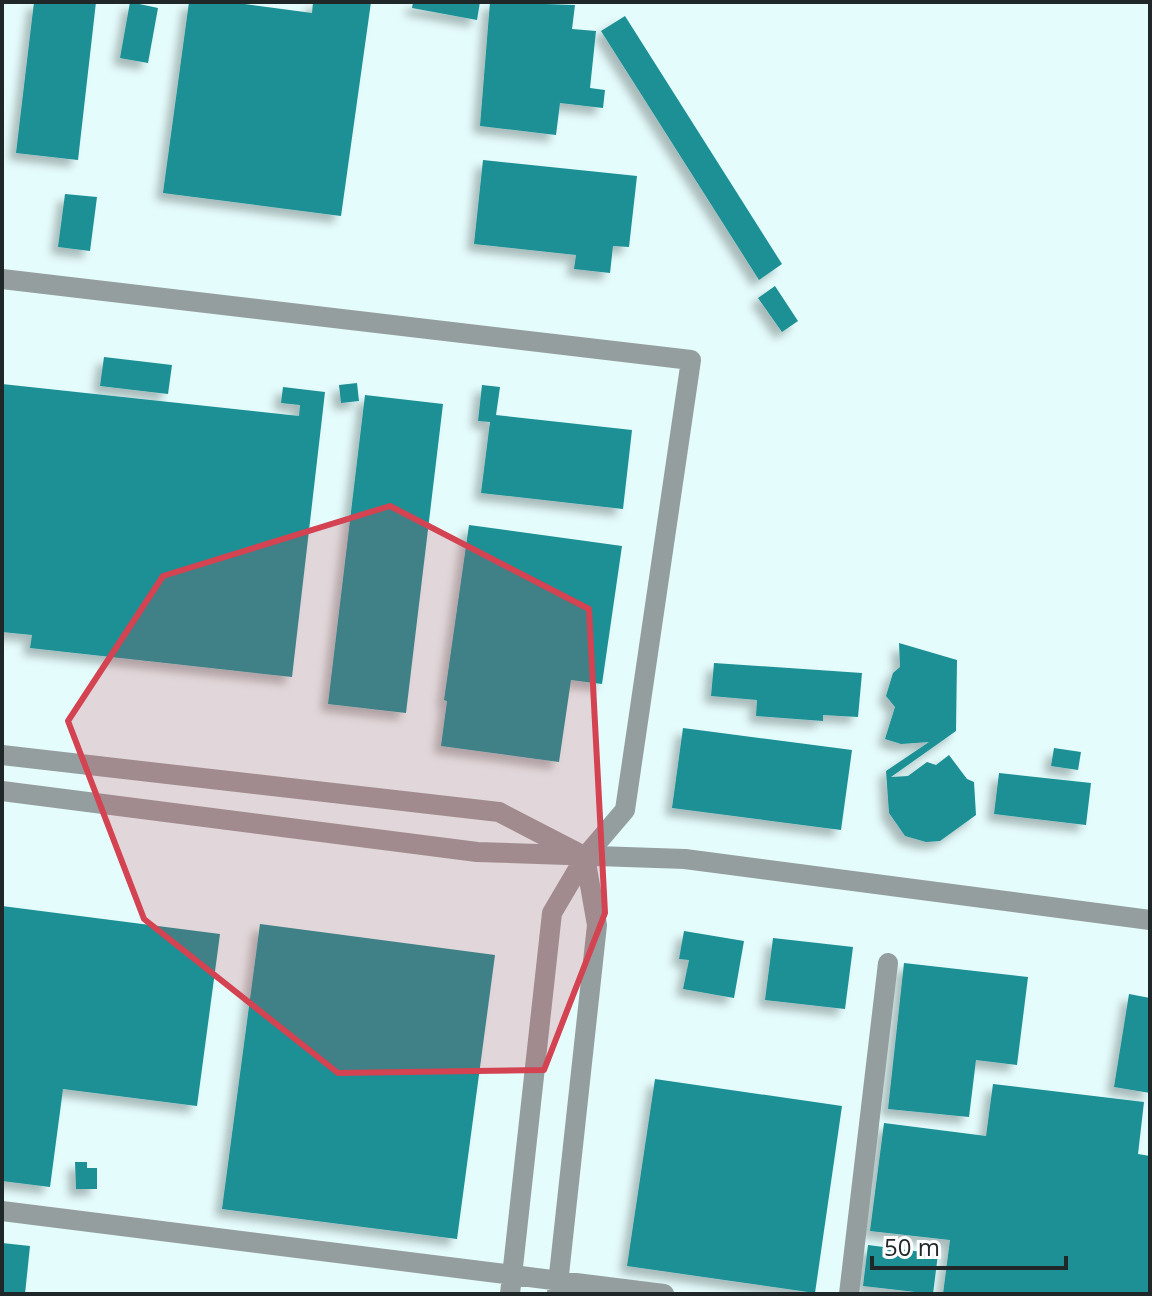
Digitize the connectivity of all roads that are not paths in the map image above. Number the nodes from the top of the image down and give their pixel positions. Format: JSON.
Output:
{"nodes":[{"id":1,"x":2,"y":279,"type":"edge"},
{"id":2,"x":2,"y":755,"type":"edge"},
{"id":3,"x":2,"y":791,"type":"edge"},
{"id":4,"x":585,"y":857,"type":"junction"},
{"id":5,"x":1150,"y":920,"type":"edge"},
{"id":6,"x":888,"y":963,"type":"dead end"},
{"id":7,"x":2,"y":1211,"type":"edge"},
{"id":8,"x":511,"y":1284,"type":"edge"},
{"id":9,"x":558,"y":1287,"type":"edge"},
{"id":10,"x":664,"y":1294,"type":"edge"},
{"id":11,"x":849,"y":1294,"type":"edge"}],
"edges":[{"from":1,"to":4,"type":"street"},
{"from":2,"to":4,"type":"street"},
{"from":3,"to":4,"type":"street"},
{"from":4,"to":5,"type":"street"},
{"from":4,"to":8,"type":"street"},
{"from":4,"to":9,"type":"street"},
{"from":6,"to":11,"type":"street"},
{"from":7,"to":8,"type":"street"},
{"from":8,"to":9,"type":"street"},
{"from":9,"to":10,"type":"street"}]}
